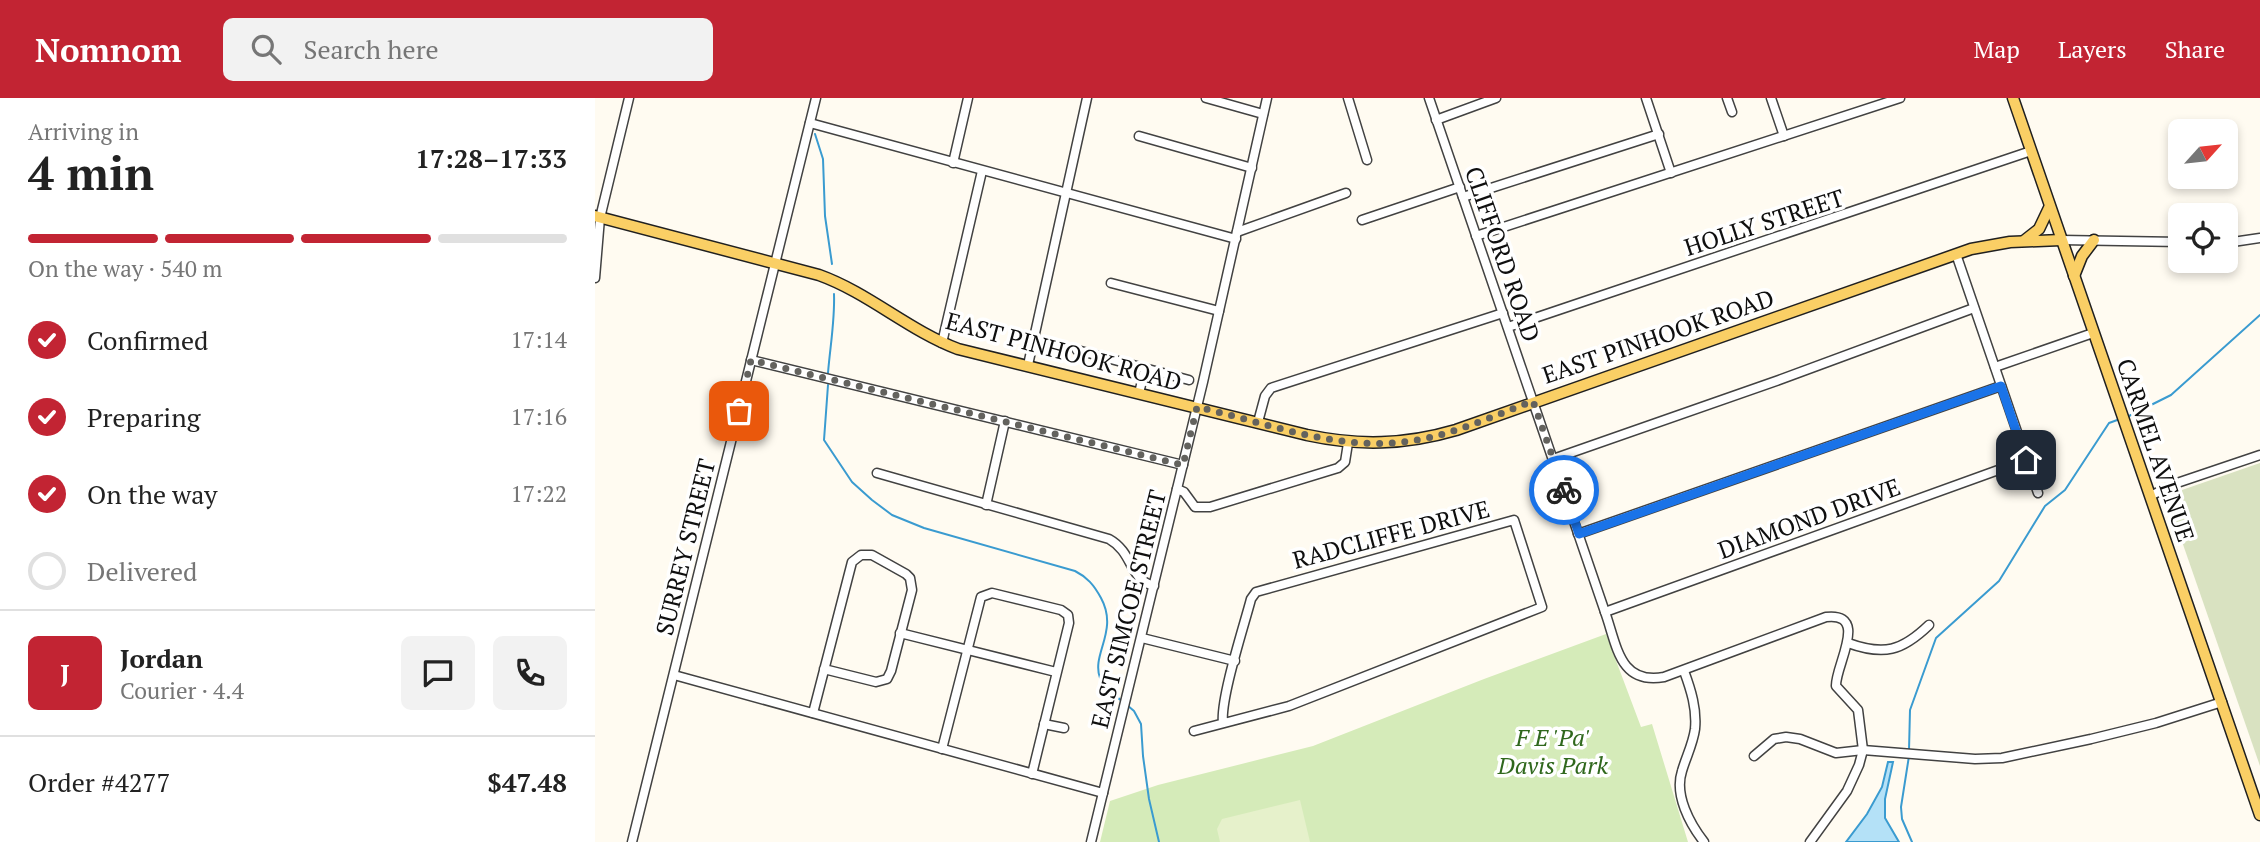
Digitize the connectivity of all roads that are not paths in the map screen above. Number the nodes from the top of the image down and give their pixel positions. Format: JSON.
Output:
{"nodes":[{"id":1,"x":629,"y":98,"type":"edge"},
{"id":2,"x":816,"y":98,"type":"edge"},
{"id":3,"x":968,"y":98,"type":"edge"},
{"id":4,"x":1087,"y":98,"type":"edge"},
{"id":5,"x":1206,"y":98,"type":"edge"},
{"id":6,"x":1267,"y":98,"type":"edge"},
{"id":7,"x":1348,"y":98,"type":"edge"},
{"id":8,"x":1429,"y":98,"type":"edge"},
{"id":9,"x":1496,"y":98,"type":"edge"},
{"id":10,"x":1646,"y":98,"type":"edge"},
{"id":11,"x":1727,"y":98,"type":"edge"},
{"id":12,"x":1771,"y":98,"type":"edge"},
{"id":13,"x":1900,"y":98,"type":"edge"},
{"id":14,"x":2013,"y":98,"type":"edge"},
{"id":15,"x":1732,"y":112,"type":"dead end"},
{"id":16,"x":1263,"y":114,"type":"junction"},
{"id":17,"x":1436,"y":120,"type":"junction"},
{"id":18,"x":810,"y":123,"type":"junction"},
{"id":19,"x":1659,"y":134,"type":"junction"},
{"id":20,"x":1784,"y":135,"type":"junction"},
{"id":21,"x":1139,"y":136,"type":"dead end"},
{"id":22,"x":2031,"y":151,"type":"junction"},
{"id":23,"x":1367,"y":160,"type":"dead end"},
{"id":24,"x":953,"y":163,"type":"junction"},
{"id":25,"x":1252,"y":168,"type":"junction"},
{"id":26,"x":982,"y":171,"type":"junction"},
{"id":27,"x":1671,"y":173,"type":"junction"},
{"id":28,"x":1460,"y":187,"type":"junction"},
{"id":29,"x":1066,"y":193,"type":"junction"},
{"id":30,"x":1346,"y":193,"type":"dead end"},
{"id":31,"x":1463,"y":197,"type":"junction"},
{"id":32,"x":2049,"y":208,"type":"junction"},
{"id":33,"x":598,"y":217,"type":"edge"},
{"id":34,"x":1362,"y":220,"type":"dead end"},
{"id":35,"x":1236,"y":235,"type":"junction"},
{"id":36,"x":1476,"y":236,"type":"junction"},
{"id":37,"x":2260,"y":238,"type":"edge"},
{"id":38,"x":2061,"y":240,"type":"junction"},
{"id":39,"x":2094,"y":240,"type":"junction"},
{"id":40,"x":2024,"y":241,"type":"junction"},
{"id":41,"x":2238,"y":241,"type":"edge"},
{"id":42,"x":2168,"y":242,"type":"edge"},
{"id":43,"x":1957,"y":254,"type":"junction"},
{"id":44,"x":775,"y":262,"type":"junction"},
{"id":45,"x":2074,"y":277,"type":"junction"},
{"id":46,"x":595,"y":278,"type":"edge"},
{"id":47,"x":1111,"y":283,"type":"dead end"},
{"id":48,"x":1974,"y":308,"type":"junction"},
{"id":49,"x":1219,"y":311,"type":"junction"},
{"id":50,"x":1503,"y":313,"type":"junction"},
{"id":51,"x":1508,"y":327,"type":"junction"},
{"id":52,"x":2093,"y":333,"type":"junction"},
{"id":53,"x":943,"y":343,"type":"junction"},
{"id":54,"x":1077,"y":350,"type":"dead end"},
{"id":55,"x":751,"y":360,"type":"junction"},
{"id":56,"x":1028,"y":365,"type":"junction"},
{"id":57,"x":1995,"y":367,"type":"junction"},
{"id":58,"x":1146,"y":369,"type":"junction"},
{"id":59,"x":1189,"y":380,"type":"dead end"},
{"id":60,"x":2001,"y":386,"type":"junction"},
{"id":61,"x":1139,"y":393,"type":"junction"},
{"id":62,"x":1533,"y":401,"type":"junction"},
{"id":63,"x":1197,"y":407,"type":"junction"},
{"id":64,"x":1005,"y":421,"type":"junction"},
{"id":65,"x":1258,"y":422,"type":"junction"},
{"id":66,"x":1348,"y":443,"type":"junction"},
{"id":67,"x":2260,"y":455,"type":"edge"},
{"id":68,"x":1553,"y":458,"type":"junction"},
{"id":69,"x":2026,"y":460,"type":"junction"},
{"id":70,"x":1183,"y":465,"type":"junction"},
{"id":71,"x":877,"y":473,"type":"dead end"},
{"id":72,"x":1177,"y":489,"type":"junction"},
{"id":73,"x":2038,"y":493,"type":"dead end"},
{"id":74,"x":2150,"y":496,"type":"junction"},
{"id":75,"x":986,"y":505,"type":"junction"},
{"id":76,"x":1579,"y":534,"type":"junction"},
{"id":77,"x":1154,"y":586,"type":"junction"},
{"id":78,"x":1605,"y":612,"type":"junction"},
{"id":79,"x":1930,"y":625,"type":"dead end"},
{"id":80,"x":900,"y":634,"type":"junction"},
{"id":81,"x":1142,"y":638,"type":"junction"},
{"id":82,"x":1848,"y":643,"type":"junction"},
{"id":83,"x":967,"y":650,"type":"junction"},
{"id":84,"x":1235,"y":661,"type":"junction"},
{"id":85,"x":824,"y":669,"type":"junction"},
{"id":86,"x":1684,"y":671,"type":"junction"},
{"id":87,"x":1056,"y":672,"type":"junction"},
{"id":88,"x":674,"y":675,"type":"junction"},
{"id":89,"x":2222,"y":702,"type":"junction"},
{"id":90,"x":813,"y":713,"type":"junction"},
{"id":91,"x":1223,"y":723,"type":"junction"},
{"id":92,"x":1044,"y":724,"type":"junction"},
{"id":93,"x":1064,"y":728,"type":"dead end"},
{"id":94,"x":1194,"y":731,"type":"dead end"},
{"id":95,"x":942,"y":749,"type":"junction"},
{"id":96,"x":1863,"y":750,"type":"junction"},
{"id":97,"x":1754,"y":755,"type":"dead end"},
{"id":98,"x":1032,"y":774,"type":"junction"},
{"id":99,"x":1103,"y":793,"type":"junction"},
{"id":100,"x":2260,"y":815,"type":"edge"},
{"id":101,"x":632,"y":842,"type":"edge"},
{"id":102,"x":1091,"y":842,"type":"edge"},
{"id":103,"x":1704,"y":842,"type":"edge"},
{"id":104,"x":1810,"y":842,"type":"edge"}],
"edges":[{"from":1,"to":33,"type":"street"},
{"from":2,"to":18,"type":"street","name":"SURREY STREET"},
{"from":3,"to":24,"type":"street"},
{"from":4,"to":29,"type":"street"},
{"from":5,"to":16,"type":"street"},
{"from":6,"to":16,"type":"street","name":"EAST SIMCOE STREET"},
{"from":7,"to":23,"type":"street"},
{"from":8,"to":17,"type":"street","name":"CLIFFORD ROAD"},
{"from":9,"to":17,"type":"street"},
{"from":10,"to":19,"type":"street"},
{"from":11,"to":15,"type":"street"},
{"from":12,"to":20,"type":"street"},
{"from":13,"to":20,"type":"street"},
{"from":14,"to":22,"type":"main road","name":"CARMEL AVENUE"},
{"from":16,"to":25,"type":"street","name":"EAST SIMCOE STREET"},
{"from":17,"to":28,"type":"street","name":"CLIFFORD ROAD"},
{"from":18,"to":24,"type":"street"},
{"from":18,"to":44,"type":"street","name":"SURREY STREET"},
{"from":19,"to":27,"type":"street"},
{"from":19,"to":31,"type":"street"},
{"from":20,"to":27,"type":"street"},
{"from":21,"to":25,"type":"street"},
{"from":22,"to":32,"type":"main road","name":"CARMEL AVENUE"},
{"from":22,"to":51,"type":"street","name":"HOLLY STREET"},
{"from":24,"to":26,"type":"street"},
{"from":25,"to":35,"type":"street","name":"EAST SIMCOE STREET"},
{"from":26,"to":29,"type":"street"},
{"from":26,"to":53,"type":"street"},
{"from":27,"to":36,"type":"street"},
{"from":28,"to":31,"type":"street","name":"CLIFFORD ROAD"},
{"from":28,"to":34,"type":"street"},
{"from":29,"to":35,"type":"street"},
{"from":29,"to":56,"type":"street"},
{"from":30,"to":35,"type":"street"},
{"from":31,"to":36,"type":"street","name":"CLIFFORD ROAD"},
{"from":32,"to":38,"type":"main road","name":"CARMEL AVENUE"},
{"from":32,"to":40,"type":"main road"},
{"from":33,"to":44,"type":"main road","name":"EAST PINHOOK ROAD"},
{"from":33,"to":46,"type":"street"},
{"from":35,"to":49,"type":"street","name":"EAST SIMCOE STREET"},
{"from":36,"to":50,"type":"street","name":"CLIFFORD ROAD"},
{"from":37,"to":41,"type":"street"},
{"from":38,"to":39,"type":"street","name":"EAST PINHOOK ROAD"},
{"from":38,"to":40,"type":"main road","name":"EAST PINHOOK ROAD"},
{"from":38,"to":45,"type":"main road","name":"CARMEL AVENUE"},
{"from":39,"to":42,"type":"street","name":"EAST PINHOOK ROAD"},
{"from":39,"to":45,"type":"main road"},
{"from":40,"to":43,"type":"main road","name":"EAST PINHOOK ROAD"},
{"from":43,"to":48,"type":"street"},
{"from":43,"to":62,"type":"main road","name":"EAST PINHOOK ROAD"},
{"from":44,"to":53,"type":"main road","name":"EAST PINHOOK ROAD"},
{"from":44,"to":55,"type":"street","name":"SURREY STREET"},
{"from":45,"to":52,"type":"main road","name":"CARMEL AVENUE"},
{"from":47,"to":49,"type":"street"},
{"from":48,"to":57,"type":"street"},
{"from":48,"to":68,"type":"street"},
{"from":49,"to":63,"type":"street","name":"EAST SIMCOE STREET"},
{"from":50,"to":51,"type":"street","name":"CLIFFORD ROAD"},
{"from":50,"to":65,"type":"street"},
{"from":51,"to":62,"type":"street","name":"CLIFFORD ROAD"},
{"from":52,"to":57,"type":"street"},
{"from":52,"to":74,"type":"main road","name":"CARMEL AVENUE"},
{"from":53,"to":56,"type":"main road","name":"EAST PINHOOK ROAD"},
{"from":54,"to":58,"type":"street"},
{"from":55,"to":64,"type":"street"},
{"from":55,"to":88,"type":"street","name":"SURREY STREET"},
{"from":56,"to":61,"type":"main road","name":"EAST PINHOOK ROAD"},
{"from":57,"to":60,"type":"street"},
{"from":58,"to":59,"type":"street"},
{"from":58,"to":61,"type":"street"},
{"from":60,"to":69,"type":"street"},
{"from":60,"to":76,"type":"street"},
{"from":61,"to":63,"type":"main road","name":"EAST PINHOOK ROAD"},
{"from":62,"to":66,"type":"main road","name":"EAST PINHOOK ROAD"},
{"from":62,"to":68,"type":"street","name":"CLIFFORD ROAD"},
{"from":63,"to":65,"type":"main road","name":"EAST PINHOOK ROAD"},
{"from":63,"to":70,"type":"street","name":"EAST SIMCOE STREET"},
{"from":64,"to":70,"type":"street"},
{"from":64,"to":75,"type":"street"},
{"from":65,"to":66,"type":"main road","name":"EAST PINHOOK ROAD"},
{"from":66,"to":72,"type":"street"},
{"from":67,"to":74,"type":"street"},
{"from":68,"to":76,"type":"street","name":"CLIFFORD ROAD"},
{"from":69,"to":73,"type":"street"},
{"from":69,"to":78,"type":"street","name":"DIAMOND DRIVE"},
{"from":70,"to":72,"type":"street","name":"EAST SIMCOE STREET"},
{"from":71,"to":75,"type":"street"},
{"from":72,"to":77,"type":"street","name":"EAST SIMCOE STREET"},
{"from":74,"to":89,"type":"main road","name":"CARMEL AVENUE"},
{"from":75,"to":77,"type":"street"},
{"from":76,"to":78,"type":"street","name":"CLIFFORD ROAD"},
{"from":77,"to":81,"type":"street","name":"EAST SIMCOE STREET"},
{"from":78,"to":86,"type":"street","name":"CLIFFORD ROAD"},
{"from":79,"to":82,"type":"street"},
{"from":80,"to":83,"type":"street"},
{"from":80,"to":85,"type":"street"},
{"from":80,"to":85,"type":"street"},
{"from":81,"to":84,"type":"street"},
{"from":81,"to":99,"type":"street","name":"EAST SIMCOE STREET"},
{"from":82,"to":86,"type":"street"},
{"from":82,"to":96,"type":"street"},
{"from":83,"to":87,"type":"street"},
{"from":83,"to":87,"type":"street"},
{"from":83,"to":95,"type":"street"},
{"from":84,"to":91,"type":"street","name":"RADCLIFFE DRIVE"},
{"from":84,"to":91,"type":"street","name":"RADCLIFFE DRIVE"},
{"from":85,"to":90,"type":"street"},
{"from":86,"to":103,"type":"street"},
{"from":87,"to":92,"type":"street"},
{"from":88,"to":90,"type":"street"},
{"from":88,"to":101,"type":"street","name":"SURREY STREET"},
{"from":89,"to":96,"type":"street"},
{"from":89,"to":100,"type":"main road","name":"CARMEL AVENUE"},
{"from":90,"to":95,"type":"street"},
{"from":91,"to":94,"type":"street","name":"RADCLIFFE DRIVE"},
{"from":92,"to":93,"type":"street"},
{"from":92,"to":98,"type":"street"},
{"from":95,"to":98,"type":"street"},
{"from":96,"to":97,"type":"street"},
{"from":96,"to":104,"type":"street"},
{"from":98,"to":99,"type":"street"},
{"from":99,"to":102,"type":"street","name":"EAST SIMCOE STREET"}]}
